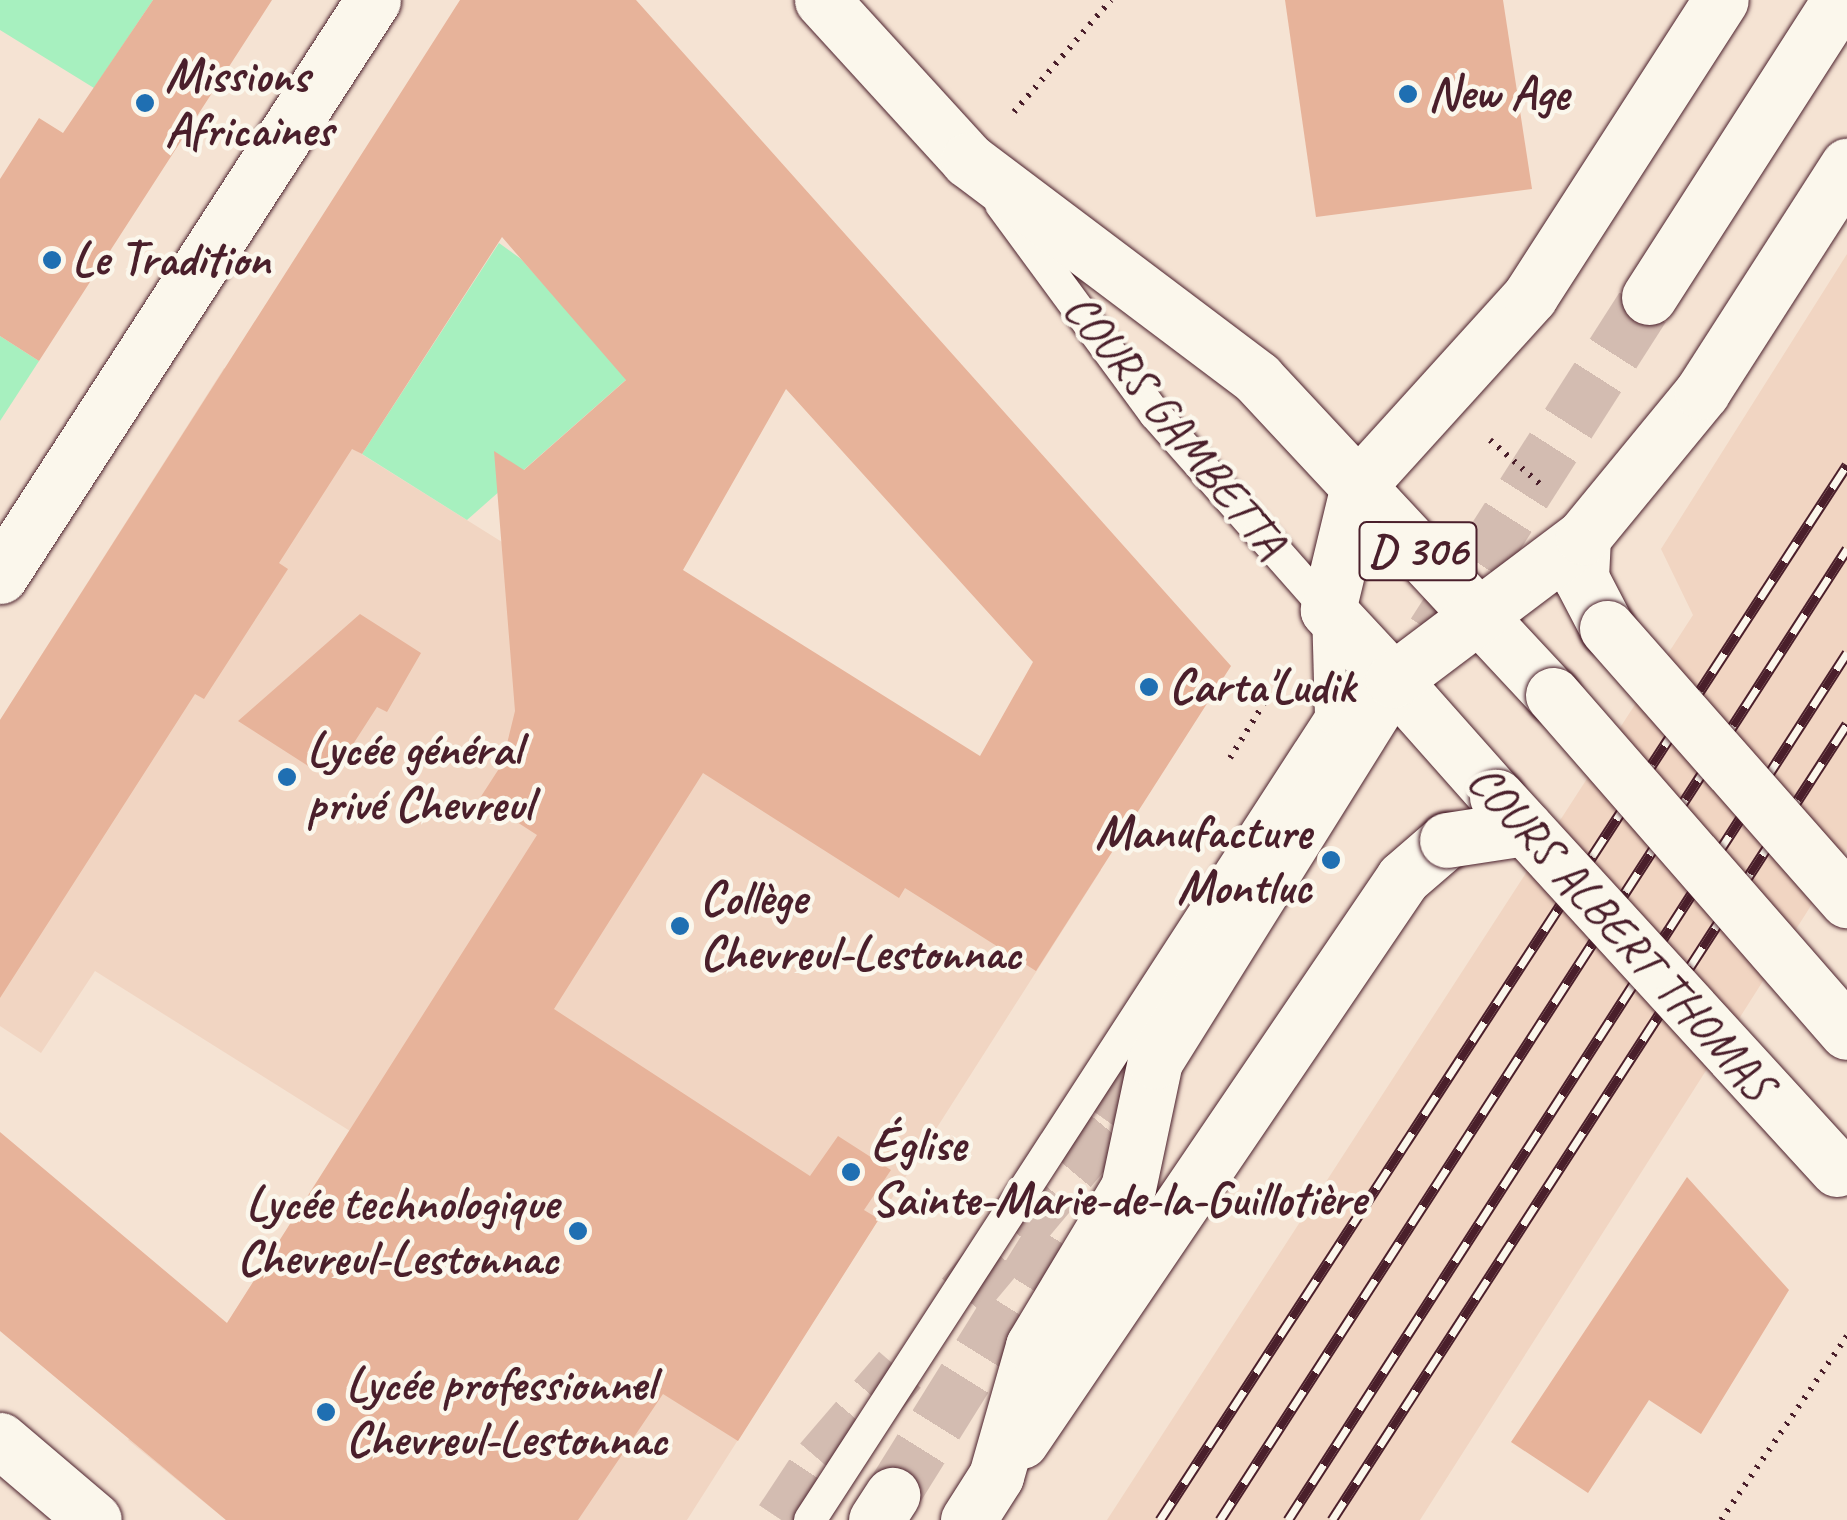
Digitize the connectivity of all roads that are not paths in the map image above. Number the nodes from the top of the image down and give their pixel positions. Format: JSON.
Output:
{"nodes":[{"id":1,"x":373,"y":0,"type":"edge"},
{"id":2,"x":822,"y":0,"type":"edge"},
{"id":3,"x":1721,"y":0,"type":"edge"},
{"id":4,"x":1840,"y":0,"type":"edge"},
{"id":5,"x":968,"y":160,"type":"junction"},
{"id":6,"x":1847,"y":166,"type":"edge"},
{"id":7,"x":1649,"y":297,"type":"tunnel mouth"},
{"id":8,"x":1358,"y":486,"type":"junction"},
{"id":9,"x":1569,"y":517,"type":"junction"},
{"id":10,"x":1,"y":572,"type":"edge"},
{"id":11,"x":1328,"y":610,"type":"junction"},
{"id":12,"x":1478,"y":615,"type":"junction"},
{"id":13,"x":1393,"y":680,"type":"junction"},
{"id":14,"x":1511,"y":812,"type":"junction"},
{"id":15,"x":1847,"y":900,"type":"edge"},
{"id":16,"x":1847,"y":1032,"type":"edge"},
{"id":17,"x":1844,"y":1175,"type":"edge"},
{"id":18,"x":0,"y":1440,"type":"edge"},
{"id":19,"x":982,"y":1498,"type":"edge"},
{"id":20,"x":94,"y":1520,"type":"edge"},
{"id":21,"x":810,"y":1520,"type":"edge"}],
"edges":[{"from":1,"to":10,"type":"main road"},
{"from":2,"to":5,"type":"main road","name":"COURS GAMBETTA"},
{"from":3,"to":8,"type":"main road"},
{"from":4,"to":7,"type":"main road"},
{"from":5,"to":8,"type":"main road","name":"COURS GAMBETTA"},
{"from":5,"to":11,"type":"lane","name":"COURS GAMBETTA"},
{"from":6,"to":9,"type":"main road"},
{"from":8,"to":11,"type":"main road"},
{"from":8,"to":12,"type":"main road","number":"D 306"},
{"from":9,"to":12,"type":"main road"},
{"from":9,"to":15,"type":"main road","bridge":true},
{"from":11,"to":13,"type":"main road","name":"COURS GAMBETTA"},
{"from":11,"to":21,"type":"lane"},
{"from":12,"to":13,"type":"main road"},
{"from":12,"to":16,"type":"main road","bridge":true},
{"from":13,"to":14,"type":"main road","name":"COURS ALBERT THOMAS"},
{"from":13,"to":19,"type":"main road"},
{"from":14,"to":17,"type":"main road","name":"COURS ALBERT THOMAS","bridge":true},
{"from":14,"to":19,"type":"main road","bridge":true},
{"from":18,"to":20,"type":"main road"}]}
